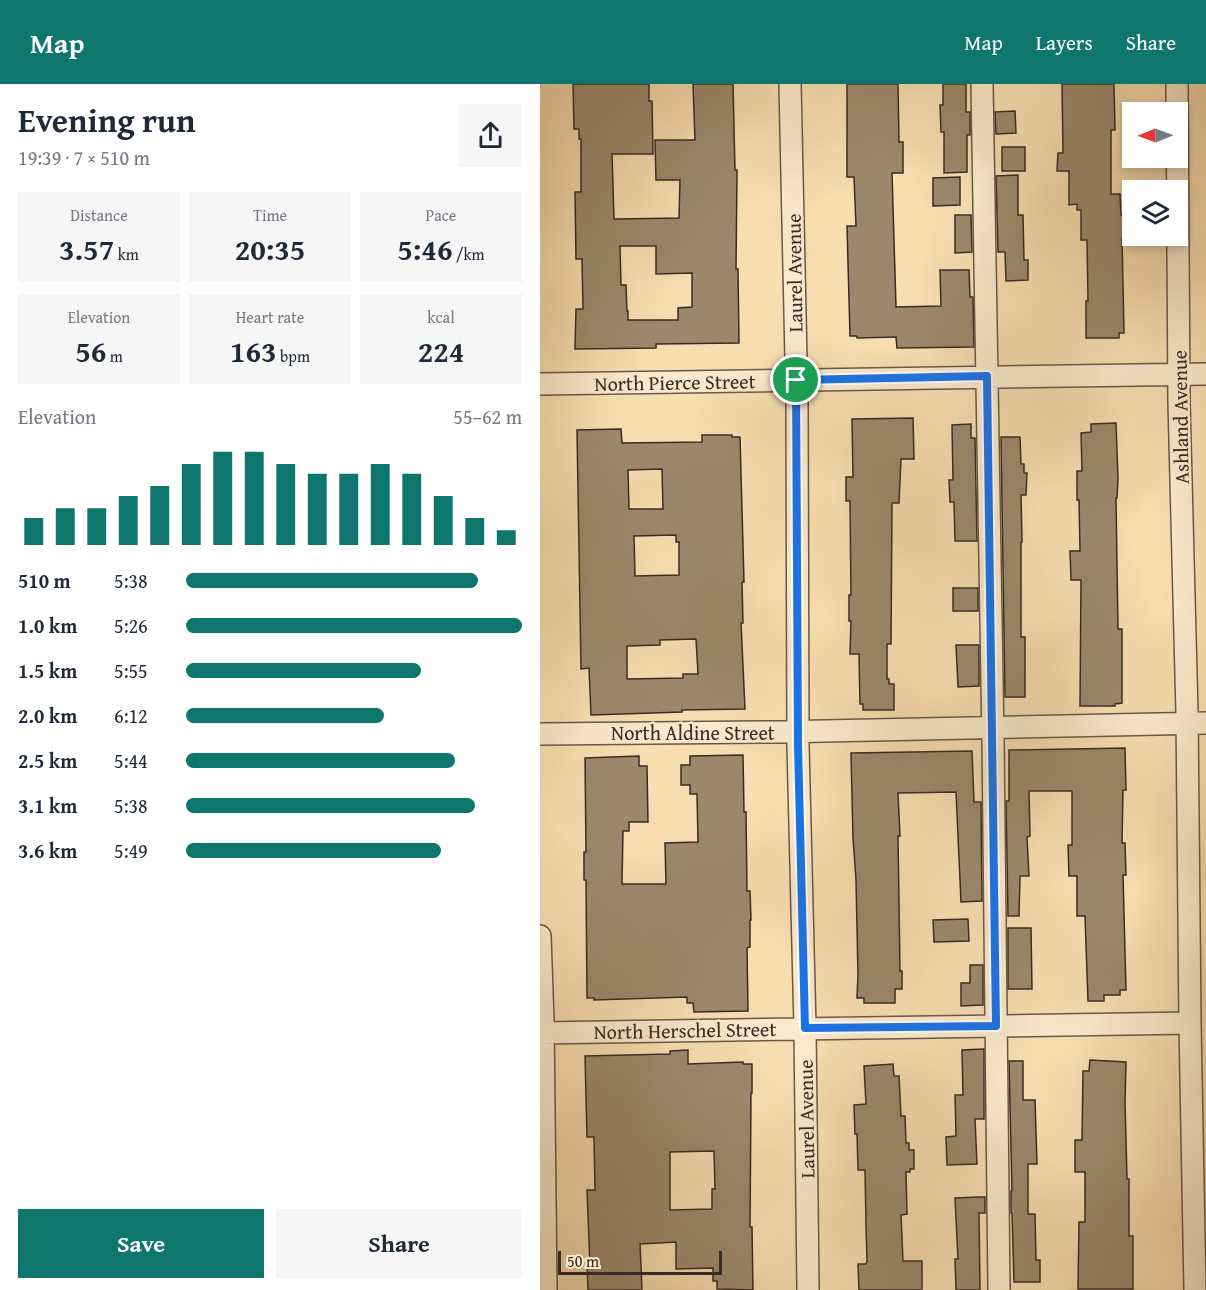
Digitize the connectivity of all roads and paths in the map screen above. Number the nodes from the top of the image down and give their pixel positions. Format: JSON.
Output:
{"nodes":[{"id":1,"x":790,"y":84,"type":"edge"},
{"id":2,"x":982,"y":84,"type":"edge"},
{"id":3,"x":1177,"y":84,"type":"edge"},
{"id":4,"x":1179,"y":375,"type":"junction"},
{"id":5,"x":1206,"y":375,"type":"edge"},
{"id":6,"x":987,"y":376,"type":"junction"},
{"id":7,"x":796,"y":380,"type":"junction"},
{"id":8,"x":540,"y":384,"type":"edge"},
{"id":9,"x":1197,"y":723,"type":"edge"},
{"id":10,"x":992,"y":726,"type":"junction"},
{"id":11,"x":798,"y":731,"type":"junction"},
{"id":12,"x":540,"y":734,"type":"edge"},
{"id":13,"x":540,"y":936,"type":"edge"},
{"id":14,"x":1190,"y":1023,"type":"junction"},
{"id":15,"x":996,"y":1026,"type":"junction"},
{"id":16,"x":805,"y":1028,"type":"junction"},
{"id":17,"x":541,"y":1033,"type":"edge"},
{"id":18,"x":546,"y":1290,"type":"edge"},
{"id":19,"x":808,"y":1290,"type":"edge"},
{"id":20,"x":999,"y":1290,"type":"edge"},
{"id":21,"x":1195,"y":1290,"type":"edge"}],
"edges":[{"from":1,"to":7,"type":"street","name":"Laurel Avenue"},
{"from":2,"to":6,"type":"street"},
{"from":3,"to":4,"type":"street","name":"Ashland Avenue"},
{"from":4,"to":5,"type":"street","name":"North Pierce Street"},
{"from":4,"to":6,"type":"street","name":"North Pierce Street"},
{"from":4,"to":9,"type":"street","name":"Ashland Avenue"},
{"from":6,"to":7,"type":"street","name":"North Pierce Street"},
{"from":6,"to":10,"type":"street"},
{"from":7,"to":8,"type":"street","name":"North Pierce Street"},
{"from":7,"to":11,"type":"street","name":"Laurel Avenue"},
{"from":9,"to":10,"type":"street","name":"North Aldine Street"},
{"from":9,"to":14,"type":"street","name":"Ashland Avenue"},
{"from":10,"to":11,"type":"street","name":"North Aldine Street"},
{"from":10,"to":15,"type":"street"},
{"from":11,"to":12,"type":"street","name":"North Aldine Street"},
{"from":11,"to":16,"type":"street","name":"Laurel Avenue"},
{"from":13,"to":17,"type":"street"},
{"from":14,"to":15,"type":"street","name":"North Herschel Street"},
{"from":14,"to":21,"type":"street","name":"Ashland Avenue"},
{"from":15,"to":16,"type":"street","name":"North Herschel Street"},
{"from":15,"to":20,"type":"street"},
{"from":16,"to":17,"type":"street","name":"North Herschel Street"},
{"from":16,"to":19,"type":"street","name":"Laurel Avenue"},
{"from":17,"to":18,"type":"street"}]}
